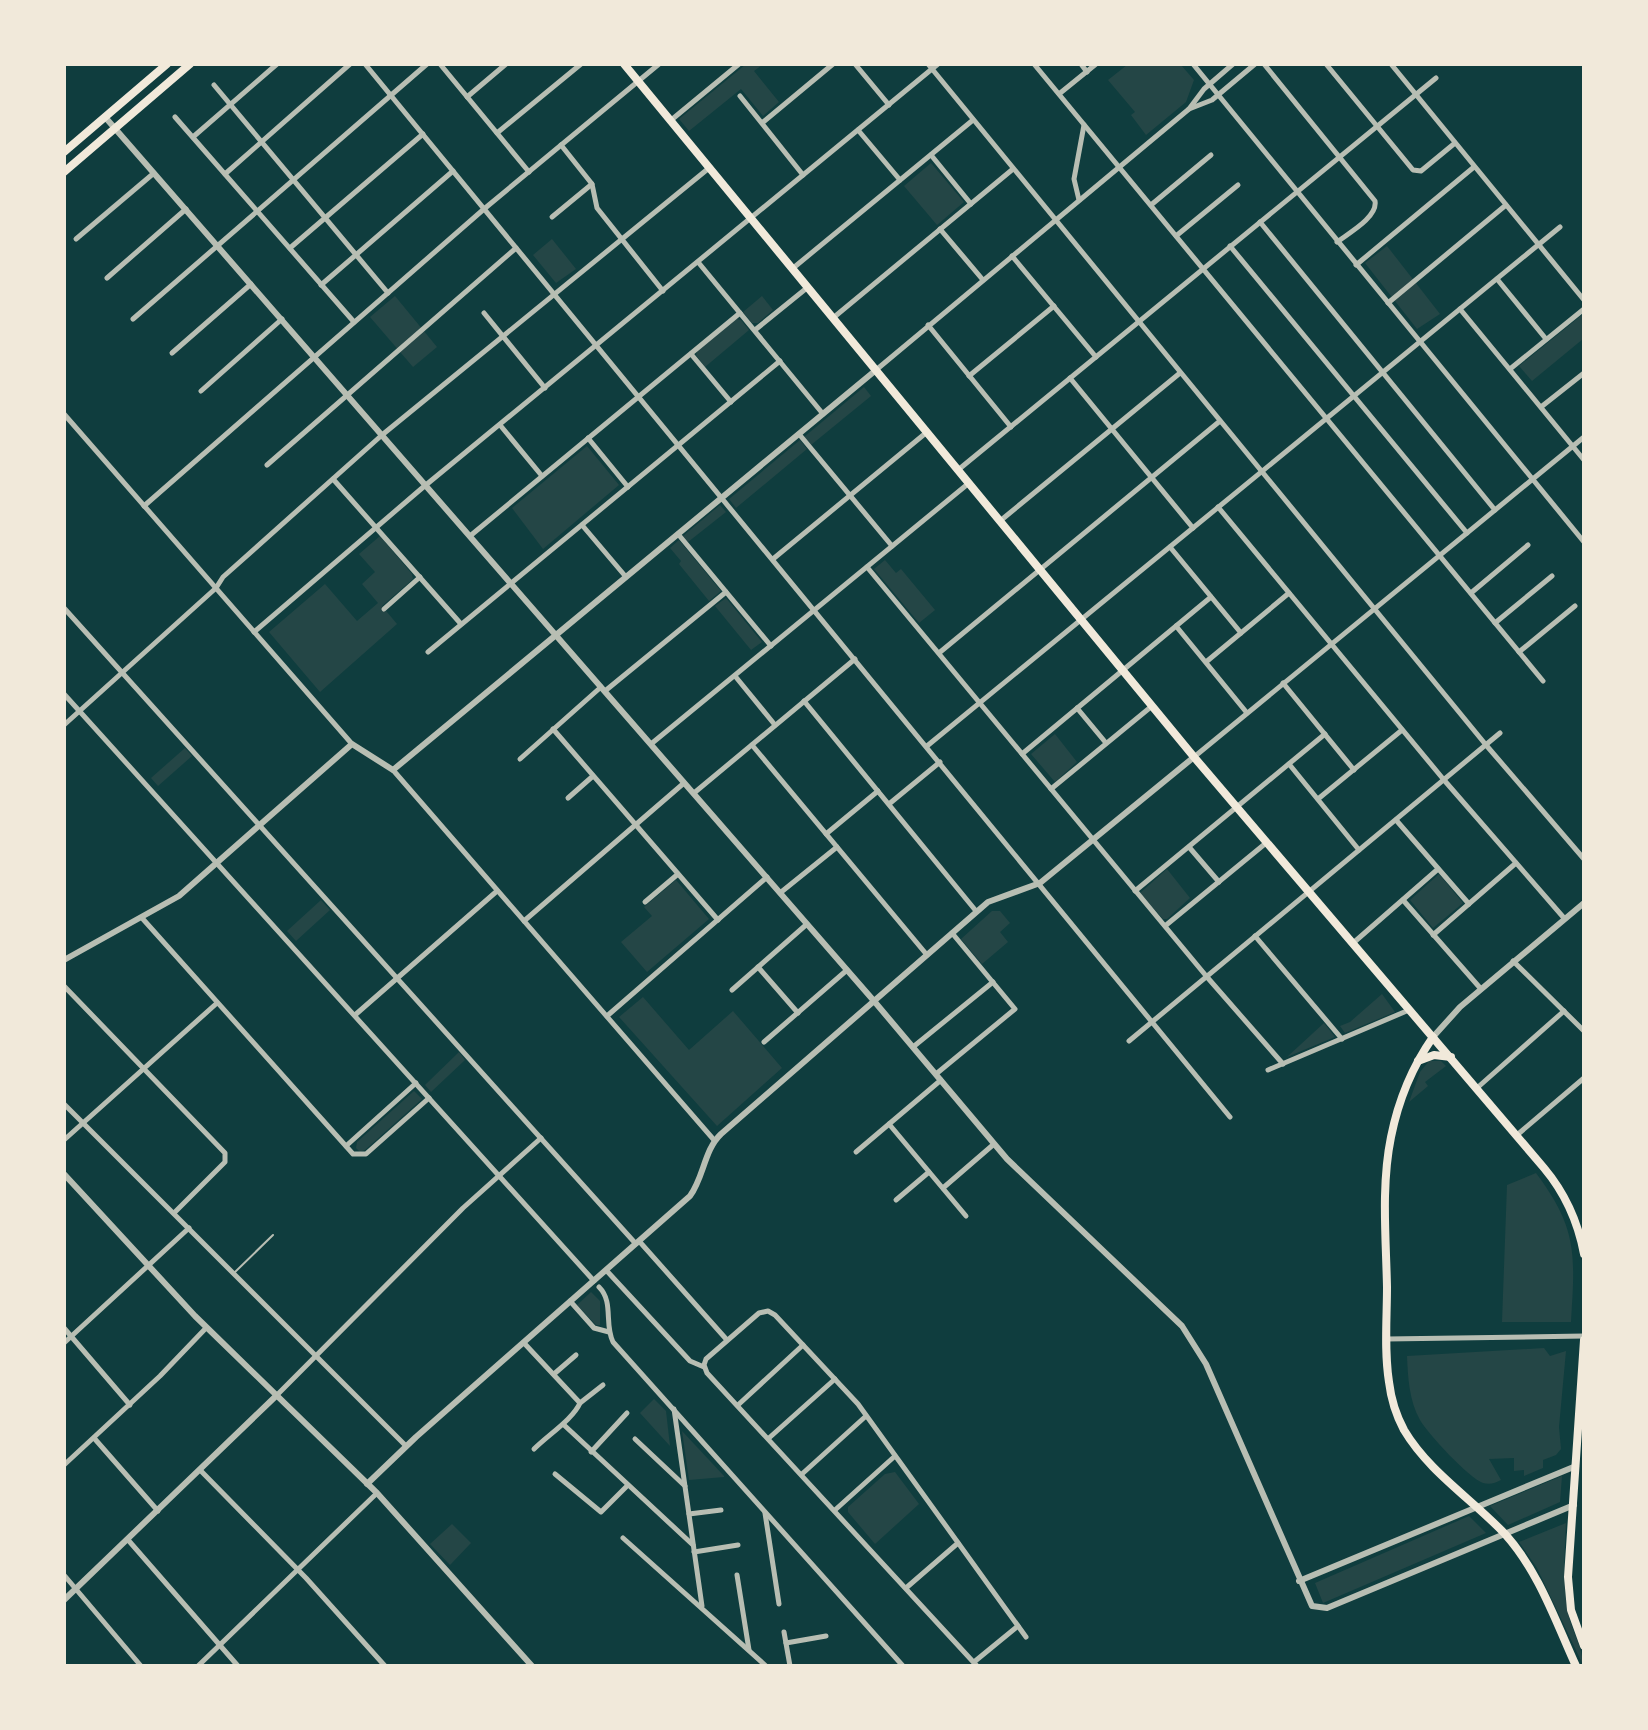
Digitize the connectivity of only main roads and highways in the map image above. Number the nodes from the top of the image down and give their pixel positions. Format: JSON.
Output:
{"nodes":[{"id":1,"x":166,"y":64,"type":"edge"},
{"id":2,"x":189,"y":64,"type":"edge"},
{"id":3,"x":624,"y":64,"type":"edge"},
{"id":4,"x":64,"y":152,"type":"edge"},
{"id":5,"x":64,"y":172,"type":"edge"},
{"id":6,"x":1433,"y":1037,"type":"junction"},
{"id":7,"x":1451,"y":1057,"type":"junction"},
{"id":8,"x":1417,"y":1061,"type":"junction"},
{"id":9,"x":1584,"y":1254,"type":"edge"},
{"id":10,"x":1584,"y":1338,"type":"edge"},
{"id":11,"x":1581,"y":1408,"type":"edge"},
{"id":12,"x":1584,"y":1646,"type":"edge"},
{"id":13,"x":1576,"y":1665,"type":"edge"}],
"edges":[{"from":1,"to":4,"type":"main road"},
{"from":2,"to":5,"type":"main road"},
{"from":3,"to":6,"type":"main road"},
{"from":6,"to":7,"type":"main road"},
{"from":6,"to":8,"type":"main road"},
{"from":7,"to":8,"type":"main road"},
{"from":7,"to":9,"type":"main road"},
{"from":8,"to":13,"type":"main road"},
{"from":10,"to":11,"type":"main road"},
{"from":11,"to":12,"type":"main road"}]}
